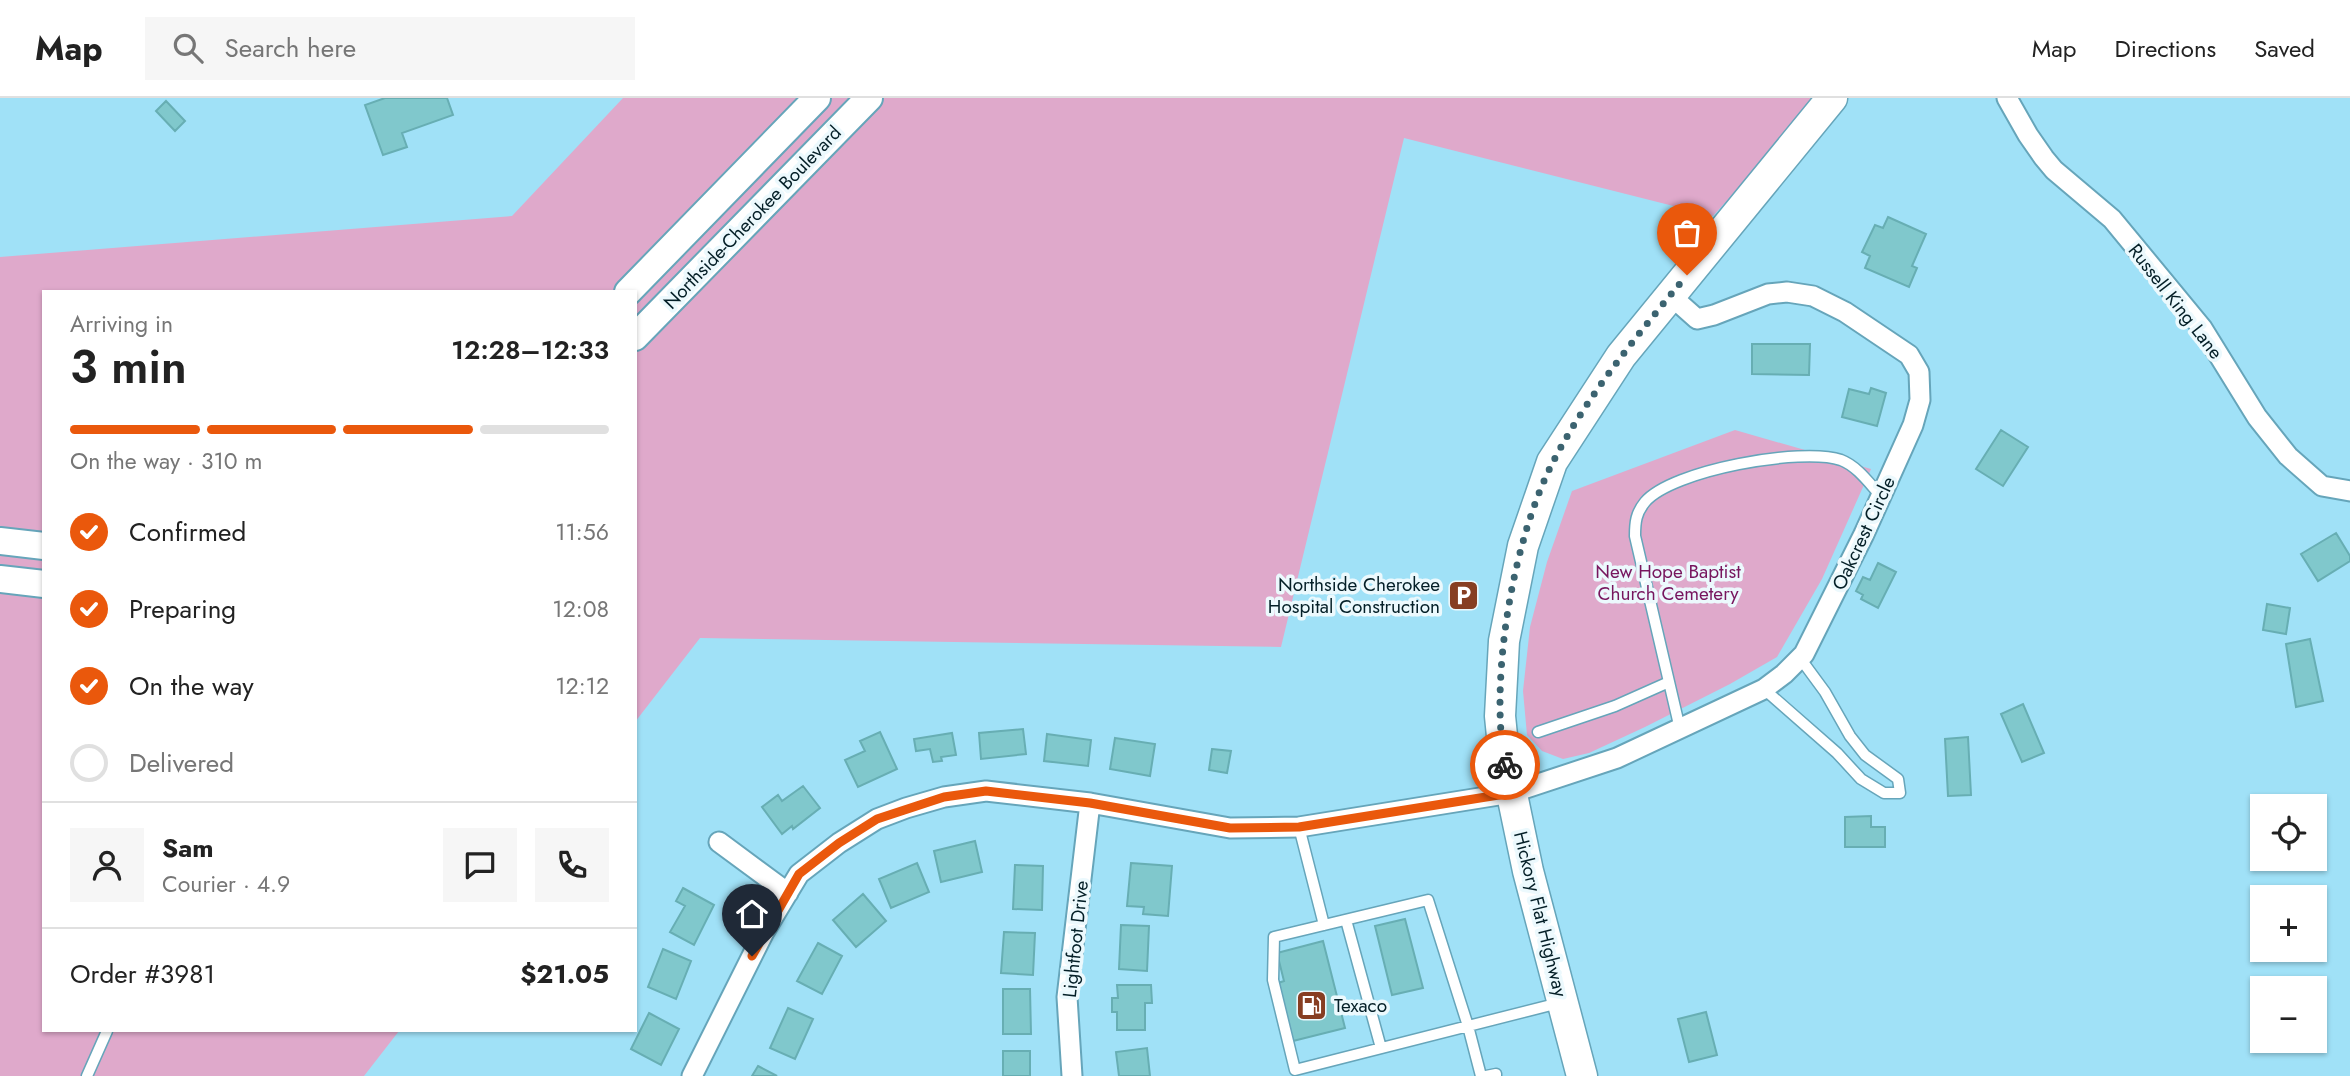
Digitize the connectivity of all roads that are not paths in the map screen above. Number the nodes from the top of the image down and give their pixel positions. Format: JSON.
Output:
{"nodes":[{"id":1,"x":817,"y":98,"type":"edge"},
{"id":2,"x":869,"y":98,"type":"edge"},
{"id":3,"x":1832,"y":98,"type":"edge"},
{"id":4,"x":2007,"y":98,"type":"edge"},
{"id":5,"x":630,"y":290,"type":"edge"},
{"id":6,"x":1670,"y":295,"type":"junction"},
{"id":7,"x":637,"y":335,"type":"edge"},
{"id":8,"x":2350,"y":480,"type":"edge"},
{"id":9,"x":2322,"y":486,"type":"junction"},
{"id":10,"x":2350,"y":491,"type":"edge"},
{"id":11,"x":1881,"y":496,"type":"junction"},
{"id":12,"x":0,"y":541,"type":"edge"},
{"id":13,"x":42,"y":546,"type":"edge"},
{"id":14,"x":0,"y":579,"type":"edge"},
{"id":15,"x":42,"y":584,"type":"edge"},
{"id":16,"x":1800,"y":658,"type":"junction"},
{"id":17,"x":1669,"y":682,"type":"junction"},
{"id":18,"x":1764,"y":689,"type":"junction"},
{"id":19,"x":1681,"y":729,"type":"junction"},
{"id":20,"x":1538,"y":732,"type":"dead end"},
{"id":21,"x":1511,"y":793,"type":"junction"},
{"id":22,"x":1090,"y":803,"type":"junction"},
{"id":23,"x":1299,"y":827,"type":"junction"},
{"id":24,"x":719,"y":842,"type":"dead end"},
{"id":25,"x":788,"y":893,"type":"junction"},
{"id":26,"x":1346,"y":920,"type":"junction"},
{"id":27,"x":1324,"y":925,"type":"junction"},
{"id":28,"x":1563,"y":1002,"type":"junction"},
{"id":29,"x":1468,"y":1026,"type":"junction"},
{"id":30,"x":107,"y":1032,"type":"edge"},
{"id":31,"x":1381,"y":1048,"type":"junction"},
{"id":32,"x":1296,"y":1073,"type":"edge"},
{"id":33,"x":87,"y":1076,"type":"edge"},
{"id":34,"x":692,"y":1076,"type":"edge"},
{"id":35,"x":1072,"y":1076,"type":"edge"},
{"id":36,"x":1483,"y":1076,"type":"edge"},
{"id":37,"x":1496,"y":1076,"type":"edge"},
{"id":38,"x":1582,"y":1076,"type":"edge"}],
"edges":[{"from":1,"to":5,"type":"street","name":"Northside-Cherokee Boulevard"},
{"from":2,"to":7,"type":"street","name":"Northside-Cherokee Boulevard"},
{"from":3,"to":6,"type":"main road","name":"Hickory Flat Highway"},
{"from":4,"to":9,"type":"street","name":"Russell King Lane"},
{"from":6,"to":11,"type":"street","name":"Oakcrest Circle"},
{"from":6,"to":21,"type":"main road","name":"Hickory Flat Highway"},
{"from":8,"to":9,"type":"lane"},
{"from":9,"to":10,"type":"street"},
{"from":11,"to":16,"type":"street","name":"Oakcrest Circle"},
{"from":11,"to":17,"type":"lane"},
{"from":12,"to":13,"type":"street"},
{"from":14,"to":15,"type":"street"},
{"from":16,"to":18,"type":"street","name":"Oakcrest Circle"},
{"from":16,"to":18,"type":"lane"},
{"from":17,"to":19,"type":"lane"},
{"from":17,"to":20,"type":"lane"},
{"from":18,"to":19,"type":"street","name":"Oakcrest Circle"},
{"from":19,"to":21,"type":"street","name":"Oakcrest Circle"},
{"from":21,"to":23,"type":"street","name":"Oakcrest Circle"},
{"from":21,"to":28,"type":"main road","name":"Hickory Flat Highway"},
{"from":22,"to":23,"type":"street","name":"Oakcrest Circle"},
{"from":22,"to":25,"type":"street","name":"Oakcrest Circle"},
{"from":22,"to":35,"type":"street","name":"Lightfoot Drive"},
{"from":23,"to":27,"type":"lane"},
{"from":24,"to":25,"type":"street"},
{"from":25,"to":34,"type":"street","name":"Oakcrest Circle"},
{"from":26,"to":27,"type":"lane"},
{"from":26,"to":29,"type":"lane"},
{"from":26,"to":31,"type":"lane"},
{"from":27,"to":32,"type":"lane"},
{"from":28,"to":29,"type":"lane"},
{"from":28,"to":38,"type":"main road","name":"Hickory Flat Highway"},
{"from":29,"to":31,"type":"lane"},
{"from":29,"to":36,"type":"lane"},
{"from":30,"to":33,"type":"lane"},
{"from":31,"to":32,"type":"lane"},
{"from":36,"to":37,"type":"lane"}]}
